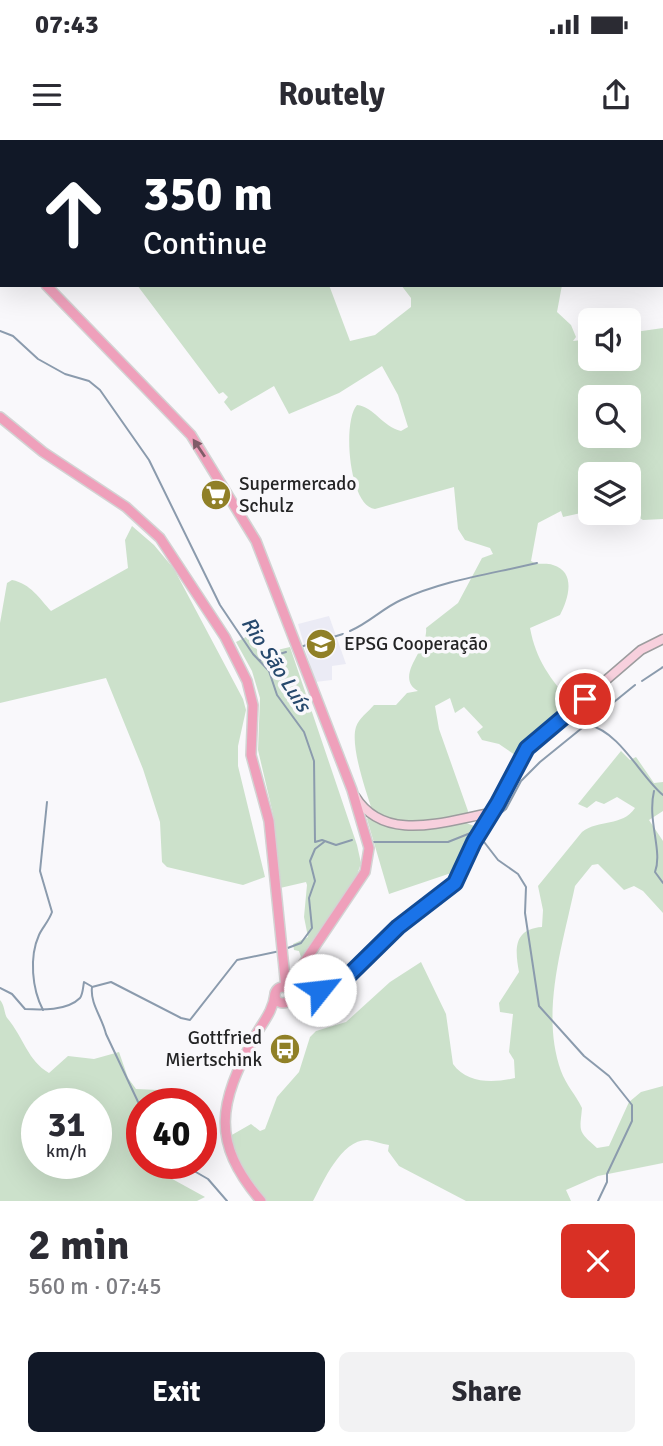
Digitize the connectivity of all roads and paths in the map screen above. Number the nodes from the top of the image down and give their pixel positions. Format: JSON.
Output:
{"nodes":[{"id":1,"x":48,"y":287,"type":"edge"},
{"id":2,"x":0,"y":418,"type":"edge"},
{"id":3,"x":663,"y":639,"type":"edge"},
{"id":4,"x":352,"y":790,"type":"junction"},
{"id":5,"x":491,"y":813,"type":"junction"},
{"id":6,"x":285,"y":975,"type":"junction"},
{"id":7,"x":288,"y":991,"type":"junction"},
{"id":8,"x":276,"y":993,"type":"junction"},
{"id":9,"x":282,"y":1003,"type":"junction"},
{"id":10,"x":271,"y":1013,"type":"junction"},
{"id":11,"x":261,"y":1201,"type":"edge"}],
"edges":[{"from":4,"to":1,"type":"main road","one_way":true},
{"from":2,"to":6,"type":"main road"},
{"from":3,"to":5,"type":"street"},
{"from":4,"to":5,"type":"street"},
{"from":4,"to":7,"type":"main road"},
{"from":5,"to":7,"type":"street"},
{"from":6,"to":7,"type":"main road"},
{"from":6,"to":8,"type":"main road"},
{"from":7,"to":8,"type":"main road"},
{"from":7,"to":9,"type":"main road"},
{"from":8,"to":9,"type":"main road"},
{"from":8,"to":10,"type":"main road"},
{"from":9,"to":10,"type":"main road"},
{"from":10,"to":11,"type":"main road"}]}
